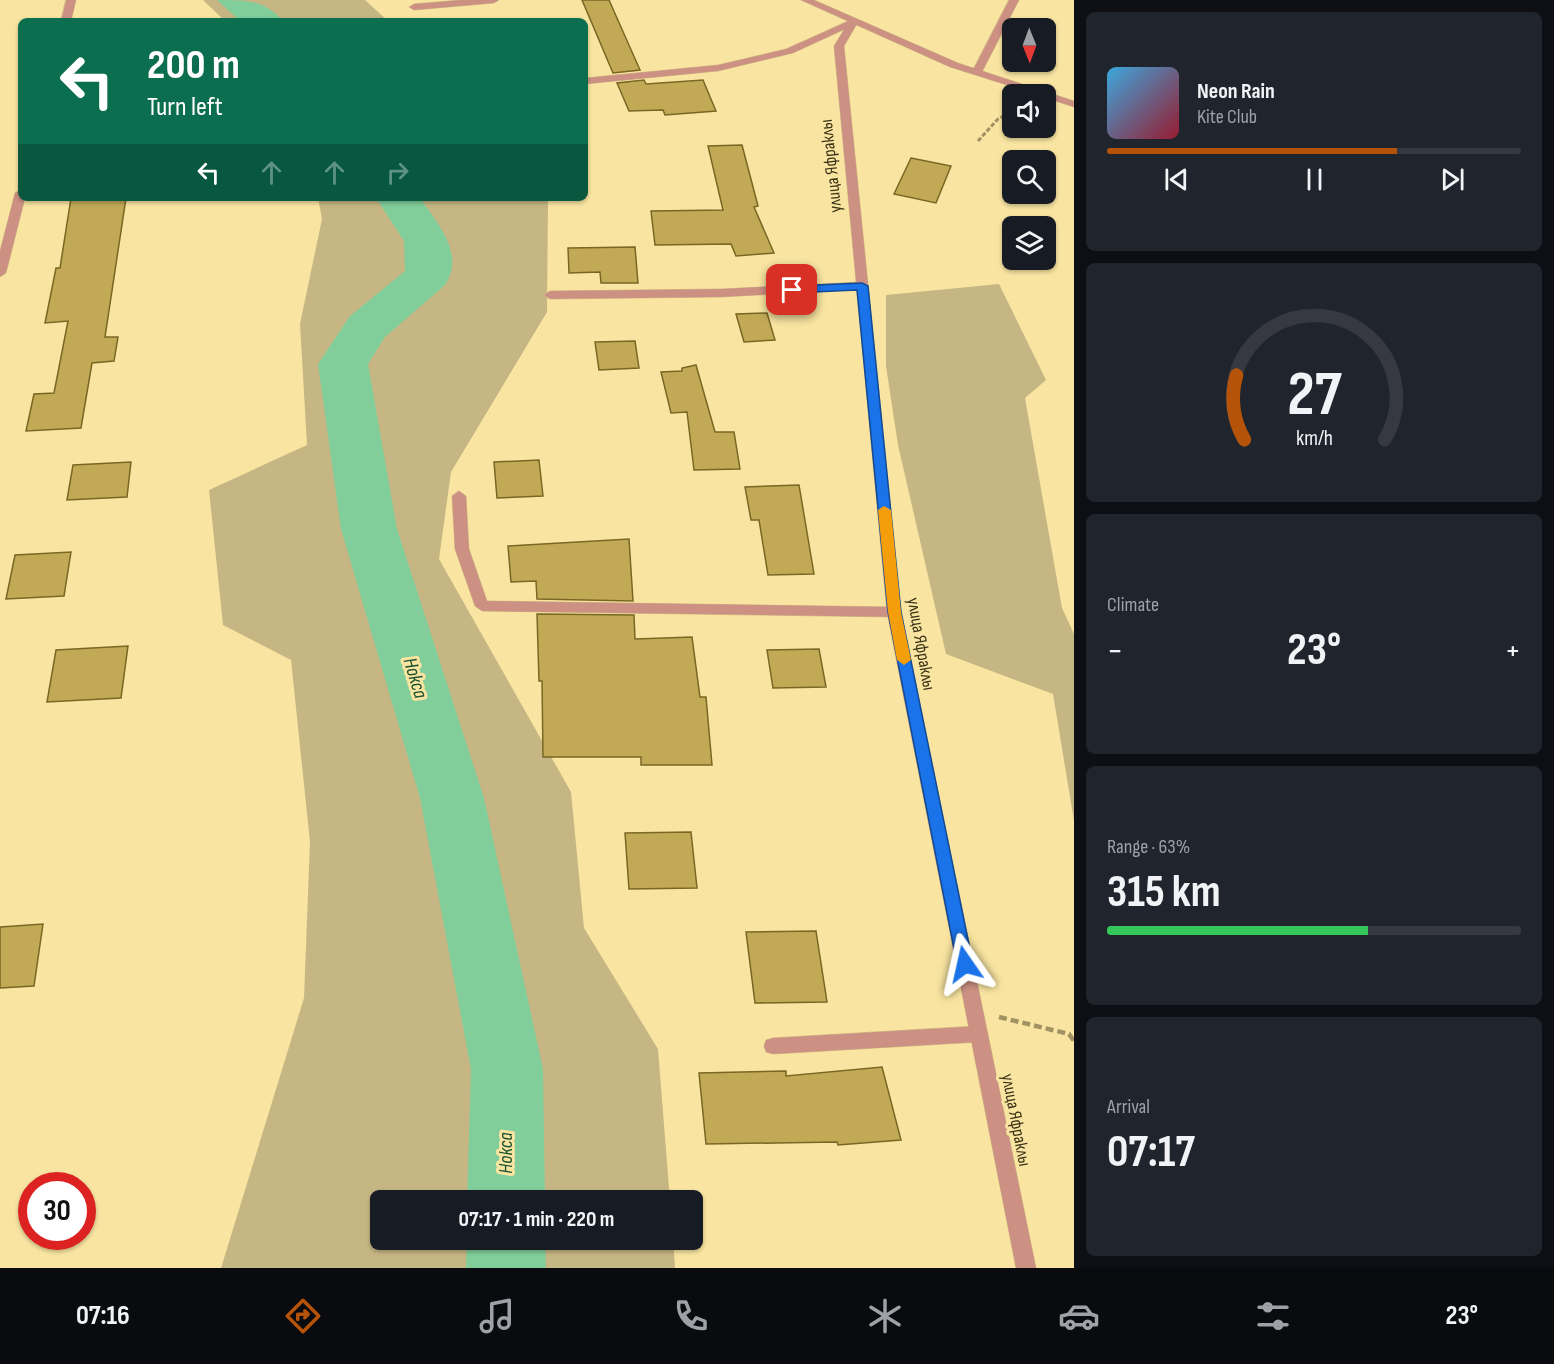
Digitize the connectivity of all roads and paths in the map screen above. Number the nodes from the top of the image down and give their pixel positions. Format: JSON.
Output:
{"nodes":[{"id":1,"x":71,"y":0,"type":"edge"},
{"id":2,"x":494,"y":0,"type":"edge"},
{"id":3,"x":806,"y":0,"type":"edge"},
{"id":4,"x":1014,"y":0,"type":"edge"},
{"id":5,"x":414,"y":8,"type":"dead end"},
{"id":6,"x":67,"y":18,"type":"edge"},
{"id":7,"x":854,"y":22,"type":"junction"},
{"id":8,"x":977,"y":72,"type":"junction"},
{"id":9,"x":588,"y":81,"type":"edge"},
{"id":10,"x":1012,"y":84,"type":"edge"},
{"id":11,"x":1056,"y":98,"type":"edge"},
{"id":12,"x":1074,"y":104,"type":"edge"},
{"id":13,"x":1002,"y":117,"type":"edge"},
{"id":14,"x":978,"y":141,"type":"dead end"},
{"id":15,"x":19,"y":201,"type":"edge"},
{"id":16,"x":0,"y":273,"type":"edge"},
{"id":17,"x":862,"y":286,"type":"junction"},
{"id":18,"x":550,"y":295,"type":"dead end"},
{"id":19,"x":459,"y":496,"type":"dead end"},
{"id":20,"x":894,"y":612,"type":"junction"},
{"id":21,"x":974,"y":1011,"type":"junction"},
{"id":22,"x":979,"y":1034,"type":"junction"},
{"id":23,"x":1074,"y":1041,"type":"edge"},
{"id":24,"x":773,"y":1046,"type":"dead end"},
{"id":25,"x":1026,"y":1268,"type":"edge"}],
"edges":[{"from":1,"to":6,"type":"street"},
{"from":2,"to":5,"type":"street"},
{"from":3,"to":7,"type":"street"},
{"from":4,"to":8,"type":"street"},
{"from":7,"to":8,"type":"street"},
{"from":7,"to":9,"type":"street"},
{"from":7,"to":17,"type":"street","name":"улица Яфраклы"},
{"from":8,"to":10,"type":"street"},
{"from":11,"to":12,"type":"street"},
{"from":13,"to":14,"type":"path"},
{"from":15,"to":16,"type":"street"},
{"from":17,"to":18,"type":"street"},
{"from":17,"to":20,"type":"street","name":"улица Яфраклы"},
{"from":19,"to":20,"type":"street"},
{"from":20,"to":21,"type":"street","name":"улица Яфраклы"},
{"from":21,"to":22,"type":"street","name":"улица Яфраклы"},
{"from":21,"to":23,"type":"path"},
{"from":22,"to":24,"type":"street"},
{"from":22,"to":25,"type":"street","name":"улица Яфраклы"}]}
